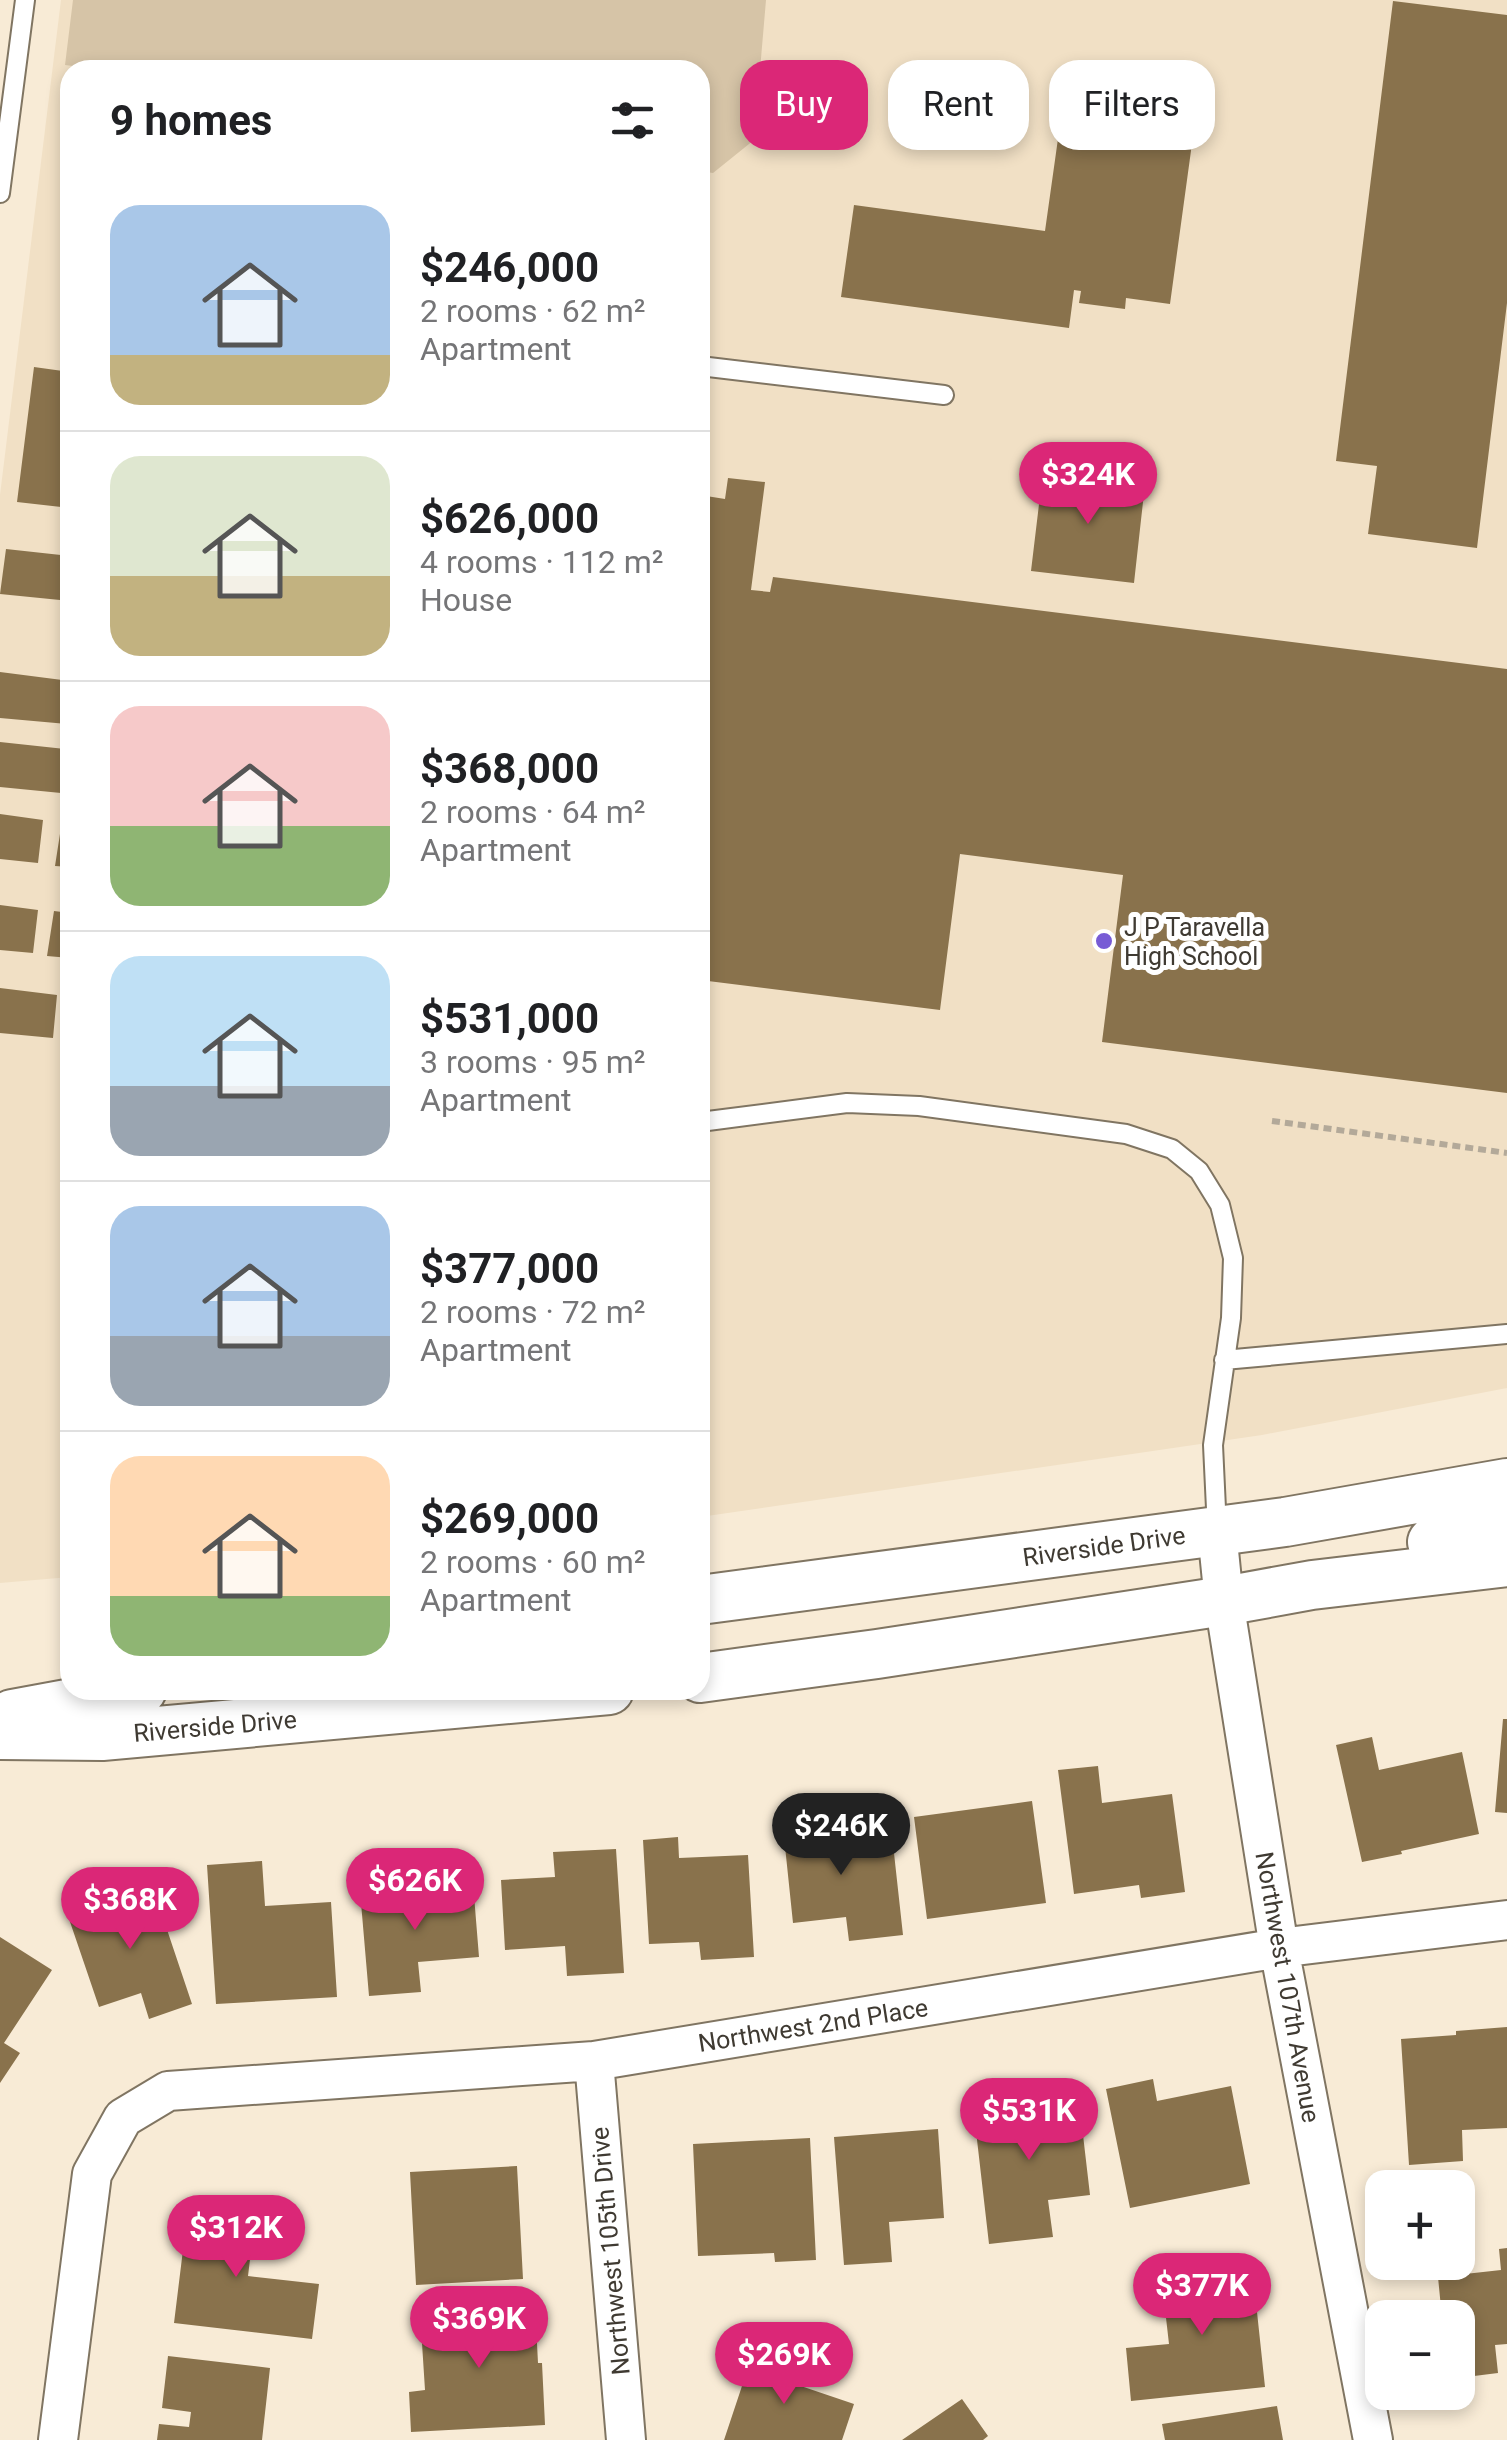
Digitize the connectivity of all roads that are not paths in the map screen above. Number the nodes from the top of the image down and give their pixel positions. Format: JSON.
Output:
{"nodes":[{"id":1,"x":25,"y":0,"type":"edge"},
{"id":2,"x":0,"y":193,"type":"edge"},
{"id":3,"x":710,"y":367,"type":"edge"},
{"id":4,"x":944,"y":395,"type":"dead end"},
{"id":5,"x":710,"y":1121,"type":"edge"},
{"id":6,"x":1507,"y":1334,"type":"edge"},
{"id":7,"x":1224,"y":1360,"type":"junction"},
{"id":8,"x":1507,"y":1483,"type":"edge"},
{"id":9,"x":1507,"y":1527,"type":"edge"},
{"id":10,"x":1217,"y":1531,"type":"junction"},
{"id":11,"x":1507,"y":1562,"type":"edge"},
{"id":12,"x":1312,"y":1584,"type":"junction"},
{"id":13,"x":710,"y":1599,"type":"edge"},
{"id":14,"x":1224,"y":1601,"type":"junction"},
{"id":15,"x":710,"y":1677,"type":"edge"},
{"id":16,"x":87,"y":1700,"type":"edge"},
{"id":17,"x":350,"y":1701,"type":"edge"},
{"id":18,"x":0,"y":1716,"type":"edge"},
{"id":19,"x":0,"y":1735,"type":"edge"},
{"id":20,"x":1507,"y":1920,"type":"edge"},
{"id":21,"x":1279,"y":1948,"type":"junction"},
{"id":22,"x":594,"y":2061,"type":"junction"},
{"id":23,"x":58,"y":2440,"type":"edge"},
{"id":24,"x":626,"y":2440,"type":"edge"},
{"id":25,"x":1373,"y":2440,"type":"edge"}],
"edges":[{"from":1,"to":2,"type":"lane"},
{"from":3,"to":4,"type":"lane"},
{"from":5,"to":7,"type":"lane"},
{"from":6,"to":7,"type":"lane"},
{"from":7,"to":10,"type":"lane"},
{"from":8,"to":10,"type":"street","name":"Riverside Drive"},
{"from":9,"to":12,"type":"street"},
{"from":10,"to":13,"type":"street","name":"Riverside Drive"},
{"from":10,"to":14,"type":"street","name":"Northwest 107th Avenue"},
{"from":11,"to":12,"type":"street"},
{"from":12,"to":14,"type":"street"},
{"from":14,"to":15,"type":"street"},
{"from":14,"to":21,"type":"street","name":"Northwest 107th Avenue"},
{"from":16,"to":18,"type":"street","name":"Riverside Drive"},
{"from":17,"to":19,"type":"street","name":"Riverside Drive"},
{"from":20,"to":21,"type":"street","name":"Northwest 2nd Place"},
{"from":21,"to":22,"type":"street","name":"Northwest 2nd Place"},
{"from":21,"to":25,"type":"street","name":"Northwest 107th Avenue"},
{"from":22,"to":23,"type":"street","name":"Northwest 2nd Place"},
{"from":22,"to":24,"type":"street","name":"Northwest 105th Drive"}]}
